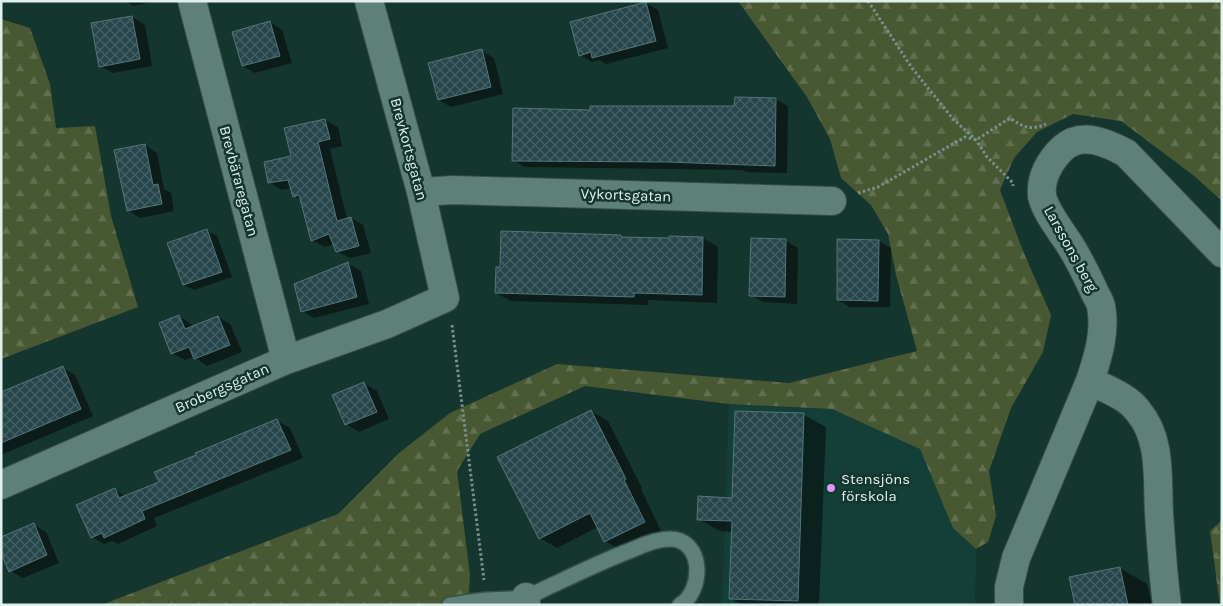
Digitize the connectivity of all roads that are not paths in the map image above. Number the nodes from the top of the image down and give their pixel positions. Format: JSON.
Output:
{"nodes":[{"id":1,"x":192,"y":1,"type":"edge"},
{"id":2,"x":369,"y":1,"type":"edge"},
{"id":3,"x":421,"y":192,"type":"junction"},
{"id":4,"x":832,"y":201,"type":"road end"},
{"id":5,"x":1222,"y":253,"type":"edge"},
{"id":6,"x":445,"y":298,"type":"joint"},
{"id":7,"x":286,"y":360,"type":"junction"},
{"id":8,"x":1090,"y":381,"type":"junction"},
{"id":9,"x":1,"y":485,"type":"edge"},
{"id":10,"x":526,"y":601,"type":"edge"},
{"id":11,"x":450,"y":605,"type":"edge"},
{"id":12,"x":680,"y":605,"type":"edge"},
{"id":13,"x":1009,"y":605,"type":"edge"},
{"id":14,"x":1168,"y":605,"type":"edge"}],
"edges":[{"from":1,"to":7,"type":"street","name":"Brevbäraregatan"},
{"from":2,"to":3,"type":"street","name":"Brevkortsgatan"},
{"from":3,"to":4,"type":"street","name":"Vykortsgatan"},
{"from":3,"to":6,"type":"street","name":"Brevkortsgatan"},
{"from":5,"to":8,"type":"street","name":"Larssons berg"},
{"from":6,"to":7,"type":"street","name":"Brobergsgatan"},
{"from":7,"to":9,"type":"street","name":"Brobergsgatan"},
{"from":8,"to":13,"type":"street","name":"Larssons berg"},
{"from":8,"to":14,"type":"street"},
{"from":10,"to":11,"type":"lane"},
{"from":10,"to":12,"type":"lane"}]}
